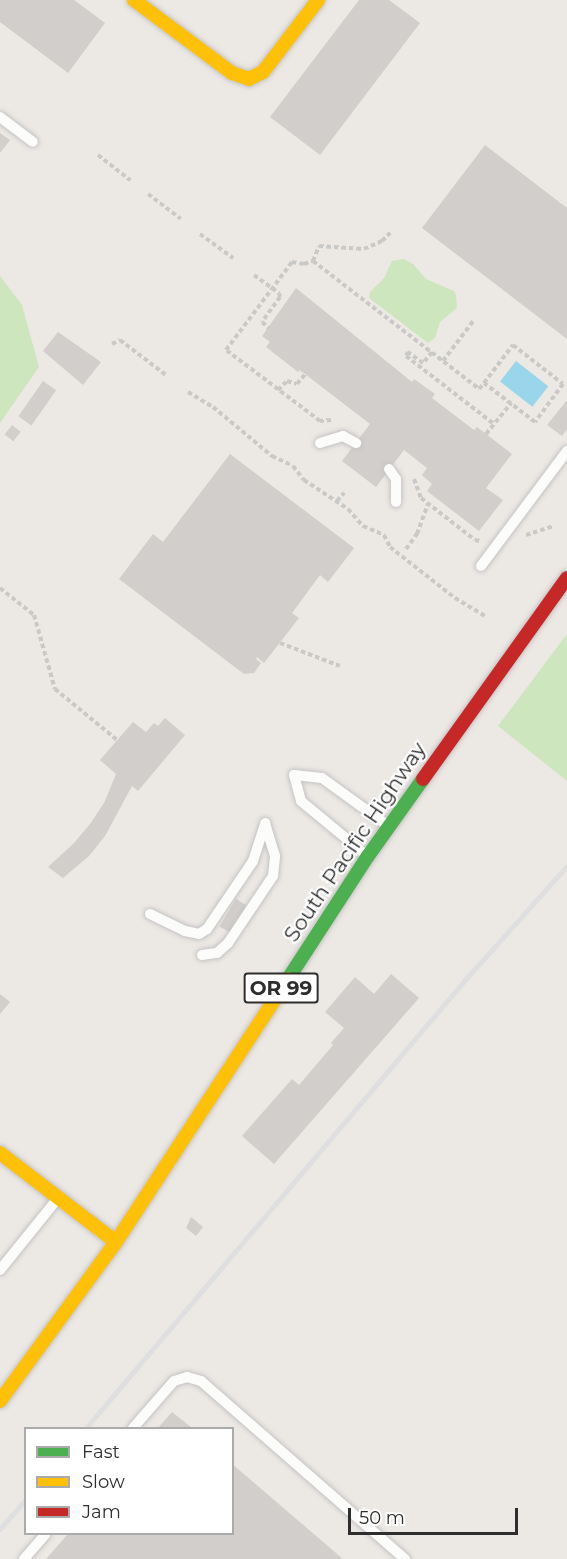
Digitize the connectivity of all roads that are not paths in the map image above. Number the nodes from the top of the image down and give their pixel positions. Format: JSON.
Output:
{"nodes":[{"id":1,"x":134,"y":0,"type":"edge"},
{"id":2,"x":318,"y":0,"type":"edge"},
{"id":3,"x":0,"y":117,"type":"edge"},
{"id":4,"x":33,"y":142,"type":"dead end"},
{"id":5,"x":320,"y":443,"type":"dead end"},
{"id":6,"x":356,"y":443,"type":"dead end"},
{"id":7,"x":567,"y":451,"type":"edge"},
{"id":8,"x":389,"y":469,"type":"dead end"},
{"id":9,"x":396,"y":502,"type":"dead end"},
{"id":10,"x":481,"y":566,"type":"dead end"},
{"id":11,"x":567,"y":578,"type":"edge"},
{"id":12,"x":389,"y":826,"type":"junction"},
{"id":13,"x":368,"y":856,"type":"junction"},
{"id":14,"x":150,"y":914,"type":"dead end"},
{"id":15,"x":201,"y":955,"type":"dead end"},
{"id":16,"x":0,"y":1154,"type":"edge"},
{"id":17,"x":58,"y":1198,"type":"junction"},
{"id":18,"x":116,"y":1242,"type":"junction"},
{"id":19,"x":0,"y":1270,"type":"edge"},
{"id":20,"x":0,"y":1401,"type":"edge"},
{"id":21,"x":134,"y":1427,"type":"edge"},
{"id":22,"x":44,"y":1535,"type":"edge"},
{"id":23,"x":24,"y":1559,"type":"edge"},
{"id":24,"x":405,"y":1559,"type":"edge"}],
"edges":[{"from":1,"to":2,"type":"main road"},
{"from":3,"to":4,"type":"lane"},
{"from":5,"to":6,"type":"lane"},
{"from":7,"to":10,"type":"lane"},
{"from":8,"to":9,"type":"lane"},
{"from":11,"to":12,"type":"main road","name":"South Pacific Highway","number":"OR 99"},
{"from":12,"to":13,"type":"main road","name":"South Pacific Highway","number":"OR 99"},
{"from":12,"to":13,"type":"lane"},
{"from":13,"to":18,"type":"main road","name":"South Pacific Highway","number":"OR 99"},
{"from":14,"to":15,"type":"lane"},
{"from":16,"to":17,"type":"main road"},
{"from":17,"to":18,"type":"main road"},
{"from":17,"to":19,"type":"lane"},
{"from":18,"to":20,"type":"main road","name":"South Pacific Highway","number":"OR 99"},
{"from":21,"to":24,"type":"lane"},
{"from":22,"to":23,"type":"lane"}]}
